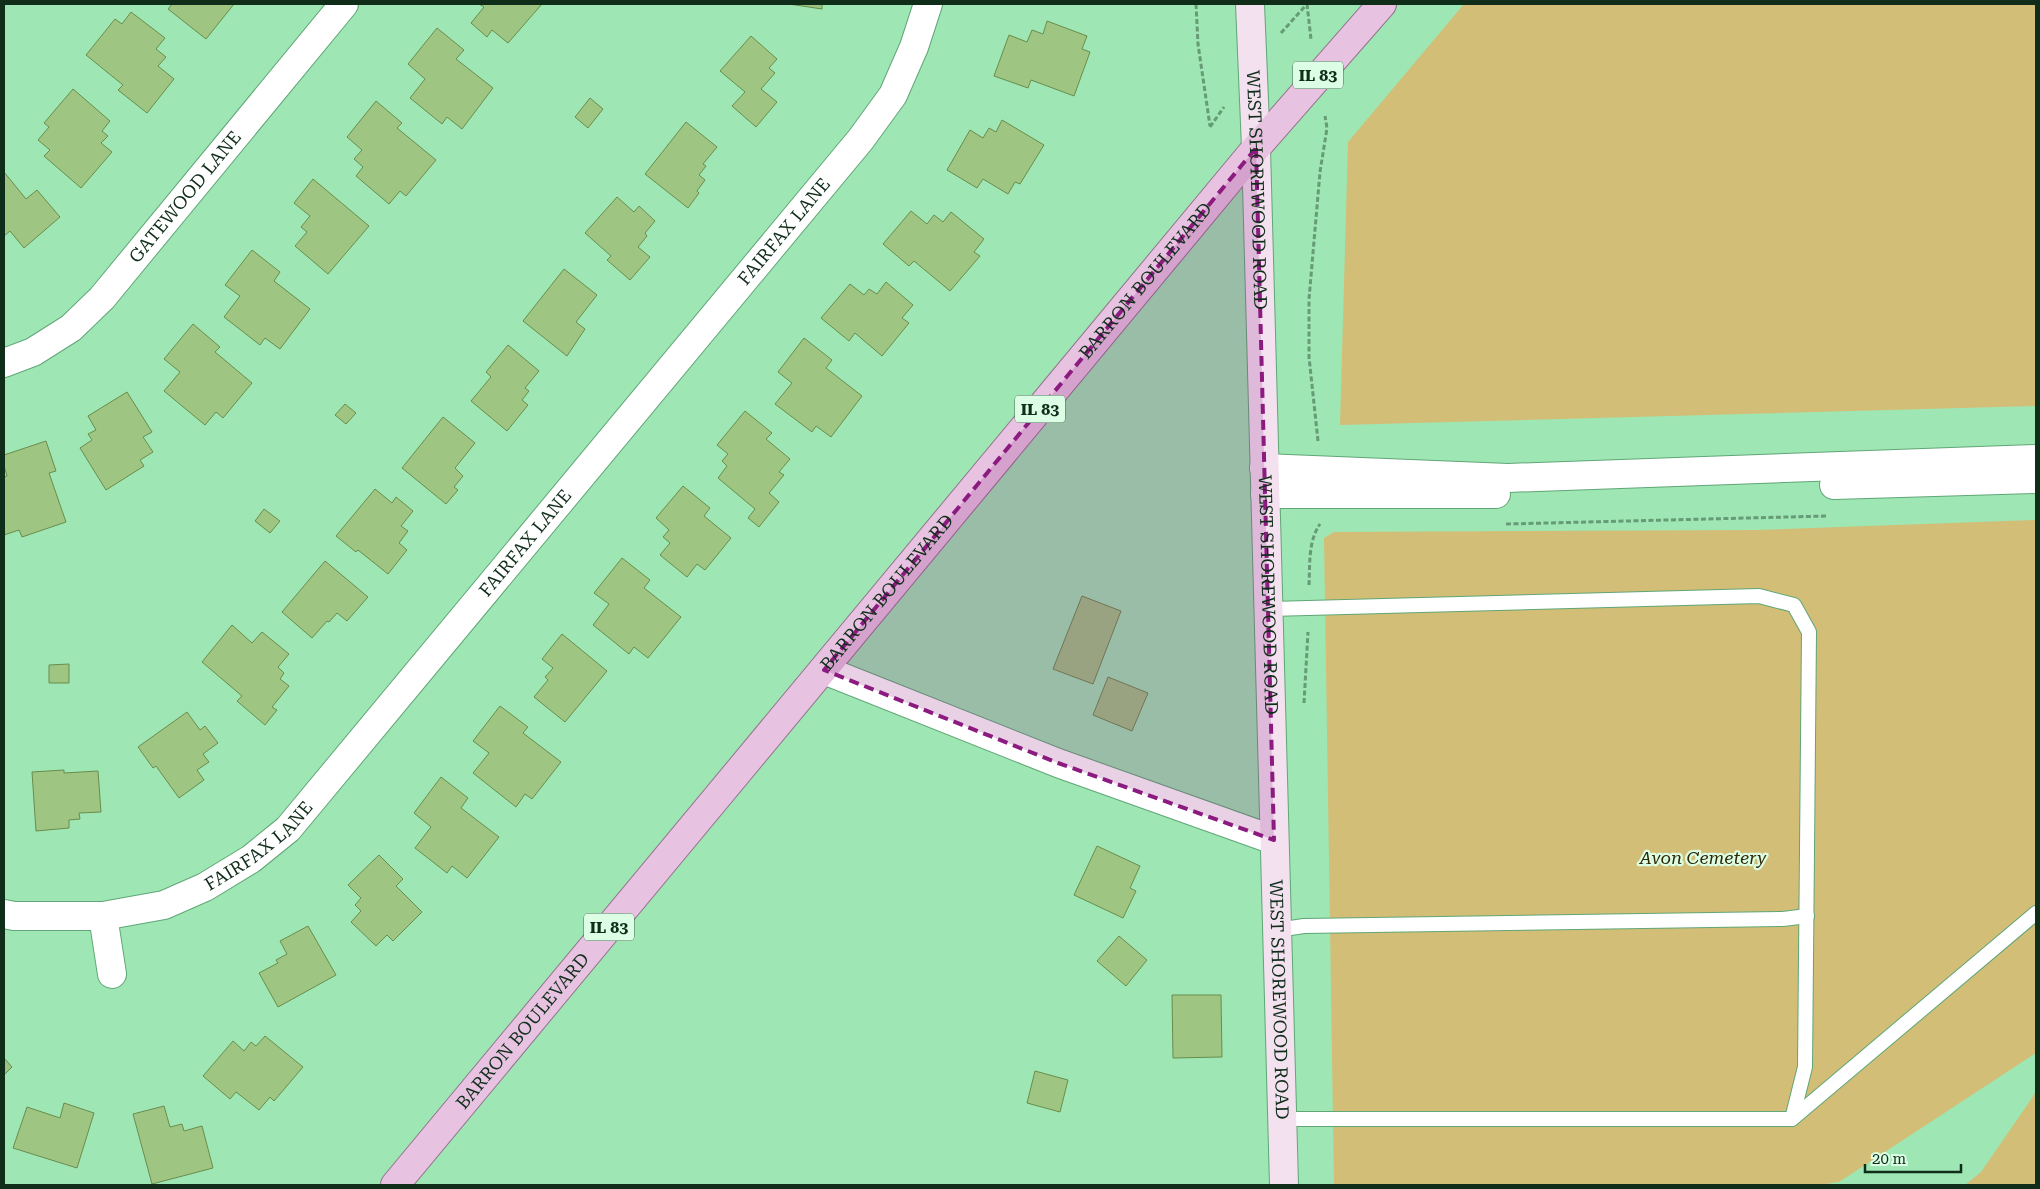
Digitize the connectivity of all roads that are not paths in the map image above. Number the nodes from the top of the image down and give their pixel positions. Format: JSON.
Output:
{"nodes":[{"id":1,"x":344,"y":4,"type":"edge"},
{"id":2,"x":928,"y":4,"type":"edge"},
{"id":3,"x":1250,"y":4,"type":"edge"},
{"id":4,"x":1382,"y":4,"type":"edge"},
{"id":5,"x":1256,"y":148,"type":"junction"},
{"id":6,"x":4,"y":363,"type":"edge"},
{"id":7,"x":2036,"y":459,"type":"edge"},
{"id":8,"x":2036,"y":479,"type":"edge"},
{"id":9,"x":1265,"y":481,"type":"junction"},
{"id":10,"x":1319,"y":482,"type":"junction"},
{"id":11,"x":1268,"y":609,"type":"junction"},
{"id":12,"x":824,"y":670,"type":"junction"},
{"id":13,"x":1274,"y":840,"type":"junction"},
{"id":14,"x":2036,"y":913,"type":"edge"},
{"id":15,"x":4,"y":914,"type":"edge"},
{"id":16,"x":103,"y":916,"type":"junction"},
{"id":17,"x":1807,"y":916,"type":"junction"},
{"id":18,"x":1277,"y":930,"type":"junction"},
{"id":19,"x":112,"y":974,"type":"dead end"},
{"id":20,"x":1282,"y":1119,"type":"junction"},
{"id":21,"x":1792,"y":1119,"type":"junction"},
{"id":22,"x":395,"y":1185,"type":"edge"},
{"id":23,"x":1284,"y":1185,"type":"edge"}],
"edges":[{"from":1,"to":6,"type":"street","name":"GATEWOOD LANE"},
{"from":2,"to":16,"type":"street","name":"FAIRFAX LANE"},
{"from":3,"to":5,"type":"main road","name":"WEST SHOREWOOD ROAD"},
{"from":4,"to":5,"type":"main road","name":"BARRON BOULEVARD","number":"IL 83"},
{"from":5,"to":9,"type":"main road","name":"WEST SHOREWOOD ROAD"},
{"from":5,"to":12,"type":"main road","name":"BARRON BOULEVARD","number":"IL 83"},
{"from":7,"to":10,"type":"street"},
{"from":8,"to":10,"type":"street"},
{"from":9,"to":10,"type":"street"},
{"from":9,"to":11,"type":"main road","name":"WEST SHOREWOOD ROAD"},
{"from":11,"to":13,"type":"main road","name":"WEST SHOREWOOD ROAD"},
{"from":11,"to":17,"type":"lane"},
{"from":12,"to":13,"type":"street"},
{"from":12,"to":22,"type":"main road","name":"BARRON BOULEVARD","number":"IL 83"},
{"from":13,"to":18,"type":"main road","name":"WEST SHOREWOOD ROAD"},
{"from":14,"to":21,"type":"lane"},
{"from":15,"to":16,"type":"street","name":"FAIRFAX LANE"},
{"from":16,"to":19,"type":"street"},
{"from":17,"to":18,"type":"lane"},
{"from":17,"to":21,"type":"lane"},
{"from":18,"to":20,"type":"main road","name":"WEST SHOREWOOD ROAD"},
{"from":20,"to":21,"type":"lane"},
{"from":20,"to":23,"type":"main road","name":"WEST SHOREWOOD ROAD"}]}
